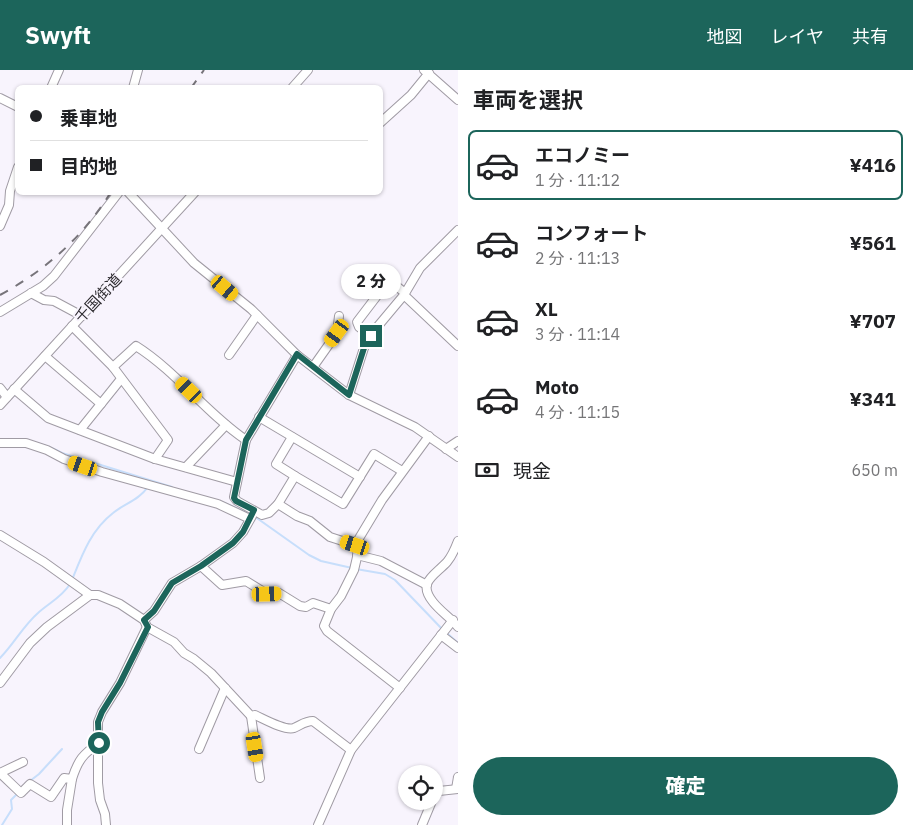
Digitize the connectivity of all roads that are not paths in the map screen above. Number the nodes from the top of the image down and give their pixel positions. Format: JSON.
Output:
{"nodes":[{"id":1,"x":138,"y":70,"type":"edge"},
{"id":2,"x":308,"y":70,"type":"edge"},
{"id":3,"x":58,"y":71,"type":"edge"},
{"id":4,"x":426,"y":72,"type":"edge"},
{"id":5,"x":52,"y":85,"type":"edge"},
{"id":6,"x":134,"y":85,"type":"edge"},
{"id":7,"x":295,"y":85,"type":"edge"},
{"id":8,"x":0,"y":98,"type":"edge"},
{"id":9,"x":458,"y":100,"type":"edge"},
{"id":10,"x":15,"y":106,"type":"edge"},
{"id":11,"x":383,"y":120,"type":"edge"},
{"id":12,"x":15,"y":176,"type":"edge"},
{"id":13,"x":117,"y":195,"type":"edge"},
{"id":14,"x":131,"y":195,"type":"edge"},
{"id":15,"x":192,"y":195,"type":"edge"},
{"id":16,"x":0,"y":226,"type":"edge"},
{"id":17,"x":163,"y":228,"type":"junction"},
{"id":18,"x":458,"y":230,"type":"edge"},
{"id":19,"x":31,"y":293,"type":"junction"},
{"id":20,"x":405,"y":294,"type":"junction"},
{"id":21,"x":0,"y":312,"type":"edge"},
{"id":22,"x":257,"y":315,"type":"junction"},
{"id":23,"x":82,"y":316,"type":"junction"},
{"id":24,"x":339,"y":316,"type":"dead end"},
{"id":25,"x":72,"y":326,"type":"junction"},
{"id":26,"x":371,"y":336,"type":"junction"},
{"id":27,"x":458,"y":346,"type":"edge"},
{"id":28,"x":297,"y":354,"type":"junction"},
{"id":29,"x":228,"y":355,"type":"dead end"},
{"id":30,"x":45,"y":356,"type":"junction"},
{"id":31,"x":113,"y":367,"type":"junction"},
{"id":32,"x":313,"y":367,"type":"junction"},
{"id":33,"x":121,"y":379,"type":"junction"},
{"id":34,"x":0,"y":388,"type":"edge"},
{"id":35,"x":14,"y":390,"type":"junction"},
{"id":36,"x":349,"y":395,"type":"junction"},
{"id":37,"x":7,"y":397,"type":"junction"},
{"id":38,"x":101,"y":404,"type":"junction"},
{"id":39,"x":0,"y":405,"type":"edge"},
{"id":40,"x":260,"y":417,"type":"junction"},
{"id":41,"x":226,"y":425,"type":"junction"},
{"id":42,"x":80,"y":430,"type":"junction"},
{"id":43,"x":429,"y":436,"type":"junction"},
{"id":44,"x":292,"y":437,"type":"junction"},
{"id":45,"x":246,"y":440,"type":"junction"},
{"id":46,"x":458,"y":440,"type":"edge"},
{"id":47,"x":0,"y":443,"type":"edge"},
{"id":48,"x":446,"y":449,"type":"junction"},
{"id":49,"x":458,"y":457,"type":"edge"},
{"id":50,"x":155,"y":459,"type":"junction"},
{"id":51,"x":186,"y":467,"type":"junction"},
{"id":52,"x":402,"y":471,"type":"junction"},
{"id":53,"x":295,"y":476,"type":"junction"},
{"id":54,"x":360,"y":478,"type":"junction"},
{"id":55,"x":237,"y":482,"type":"junction"},
{"id":56,"x":278,"y":504,"type":"junction"},
{"id":57,"x":252,"y":515,"type":"junction"},
{"id":58,"x":0,"y":536,"type":"edge"},
{"id":59,"x":458,"y":542,"type":"edge"},
{"id":60,"x":355,"y":545,"type":"junction"},
{"id":61,"x":358,"y":555,"type":"junction"},
{"id":62,"x":201,"y":566,"type":"junction"},
{"id":63,"x":426,"y":585,"type":"junction"},
{"id":64,"x":90,"y":595,"type":"junction"},
{"id":65,"x":331,"y":609,"type":"junction"},
{"id":66,"x":146,"y":624,"type":"junction"},
{"id":67,"x":454,"y":624,"type":"edge"},
{"id":68,"x":442,"y":633,"type":"junction"},
{"id":69,"x":458,"y":648,"type":"edge"},
{"id":70,"x":4,"y":670,"type":"edge"},
{"id":71,"x":0,"y":683,"type":"edge"},
{"id":72,"x":225,"y":688,"type":"junction"},
{"id":73,"x":400,"y":688,"type":"junction"},
{"id":74,"x":251,"y":716,"type":"junction"},
{"id":75,"x":99,"y":743,"type":"junction"},
{"id":76,"x":200,"y":749,"type":"dead end"},
{"id":77,"x":351,"y":750,"type":"junction"},
{"id":78,"x":23,"y":762,"type":"dead end"},
{"id":79,"x":0,"y":773,"type":"edge"},
{"id":80,"x":458,"y":777,"type":"edge"},
{"id":81,"x":72,"y":778,"type":"junction"},
{"id":82,"x":260,"y":778,"type":"dead end"},
{"id":83,"x":457,"y":789,"type":"edge"},
{"id":84,"x":443,"y":791,"type":"edge"},
{"id":85,"x":428,"y":810,"type":"edge"},
{"id":86,"x":67,"y":825,"type":"edge"},
{"id":87,"x":106,"y":825,"type":"edge"},
{"id":88,"x":318,"y":825,"type":"edge"},
{"id":89,"x":422,"y":825,"type":"edge"}],
"edges":[{"from":1,"to":6,"type":"street"},
{"from":2,"to":7,"type":"street"},
{"from":3,"to":5,"type":"street"},
{"from":4,"to":9,"type":"street"},
{"from":4,"to":11,"type":"street"},
{"from":8,"to":10,"type":"street"},
{"from":12,"to":16,"type":"street"},
{"from":13,"to":19,"type":"street"},
{"from":14,"to":17,"type":"street"},
{"from":15,"to":17,"type":"street","name":"千国街道"},
{"from":17,"to":22,"type":"street"},
{"from":17,"to":23,"type":"street","name":"千国街道"},
{"from":18,"to":20,"type":"street"},
{"from":19,"to":21,"type":"street"},
{"from":19,"to":23,"type":"street"},
{"from":20,"to":26,"type":"street"},
{"from":20,"to":26,"type":"street"},
{"from":20,"to":27,"type":"street"},
{"from":22,"to":28,"type":"street"},
{"from":22,"to":29,"type":"street"},
{"from":23,"to":25,"type":"street","name":"千国街道"},
{"from":24,"to":32,"type":"street"},
{"from":25,"to":30,"type":"street","name":"千国街道"},
{"from":25,"to":31,"type":"street"},
{"from":26,"to":36,"type":"street"},
{"from":28,"to":32,"type":"street"},
{"from":28,"to":40,"type":"street"},
{"from":30,"to":35,"type":"street","name":"千国街道"},
{"from":30,"to":38,"type":"street"},
{"from":31,"to":33,"type":"street"},
{"from":31,"to":41,"type":"street"},
{"from":32,"to":36,"type":"street"},
{"from":33,"to":38,"type":"street"},
{"from":33,"to":50,"type":"street"},
{"from":34,"to":37,"type":"street"},
{"from":35,"to":37,"type":"street","name":"千国街道"},
{"from":35,"to":42,"type":"street"},
{"from":36,"to":43,"type":"street"},
{"from":37,"to":39,"type":"street","name":"千国街道"},
{"from":38,"to":42,"type":"street"},
{"from":40,"to":44,"type":"street"},
{"from":40,"to":45,"type":"street"},
{"from":41,"to":45,"type":"street"},
{"from":41,"to":51,"type":"street"},
{"from":42,"to":50,"type":"street"},
{"from":43,"to":48,"type":"street"},
{"from":43,"to":52,"type":"street"},
{"from":44,"to":53,"type":"street"},
{"from":44,"to":54,"type":"street"},
{"from":45,"to":55,"type":"street"},
{"from":46,"to":48,"type":"street"},
{"from":47,"to":57,"type":"street"},
{"from":48,"to":49,"type":"street"},
{"from":50,"to":51,"type":"street"},
{"from":51,"to":55,"type":"street"},
{"from":52,"to":54,"type":"street"},
{"from":52,"to":60,"type":"street"},
{"from":53,"to":54,"type":"street"},
{"from":53,"to":56,"type":"street"},
{"from":55,"to":57,"type":"street"},
{"from":56,"to":57,"type":"street"},
{"from":56,"to":60,"type":"street"},
{"from":57,"to":62,"type":"street"},
{"from":58,"to":64,"type":"street"},
{"from":59,"to":63,"type":"street"},
{"from":60,"to":61,"type":"street"},
{"from":61,"to":63,"type":"street"},
{"from":61,"to":65,"type":"street"},
{"from":62,"to":65,"type":"street"},
{"from":62,"to":66,"type":"street"},
{"from":63,"to":67,"type":"street"},
{"from":64,"to":66,"type":"street"},
{"from":64,"to":70,"type":"street"},
{"from":65,"to":73,"type":"street"},
{"from":66,"to":72,"type":"street"},
{"from":66,"to":75,"type":"street"},
{"from":67,"to":68,"type":"street"},
{"from":68,"to":69,"type":"street"},
{"from":68,"to":73,"type":"street"},
{"from":70,"to":71,"type":"street"},
{"from":72,"to":74,"type":"street"},
{"from":72,"to":76,"type":"street"},
{"from":73,"to":77,"type":"street"},
{"from":74,"to":77,"type":"street"},
{"from":74,"to":82,"type":"street"},
{"from":75,"to":81,"type":"street"},
{"from":75,"to":87,"type":"street"},
{"from":77,"to":88,"type":"street"},
{"from":78,"to":79,"type":"street"},
{"from":79,"to":81,"type":"street"},
{"from":80,"to":83,"type":"street"},
{"from":81,"to":86,"type":"street"},
{"from":83,"to":84,"type":"street"},
{"from":85,"to":89,"type":"street"}]}
